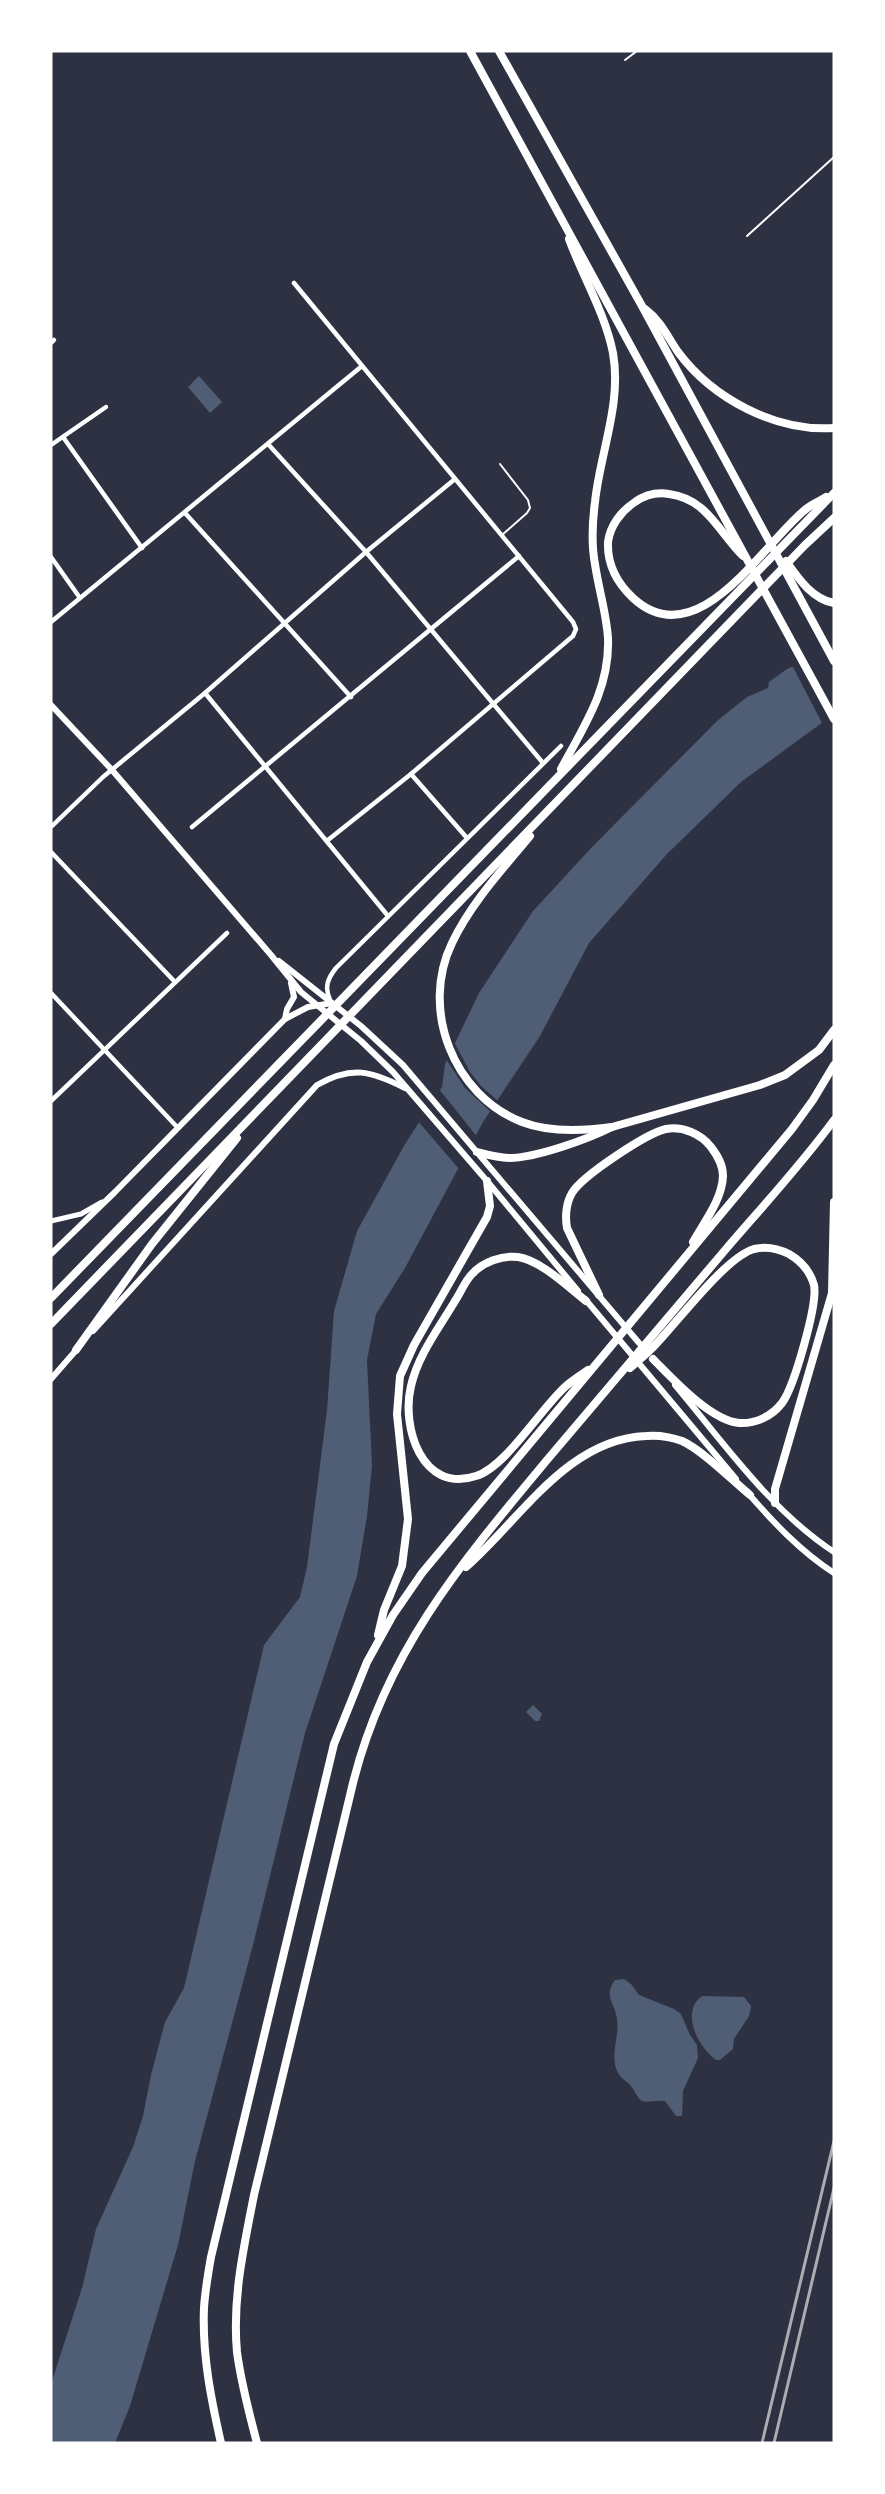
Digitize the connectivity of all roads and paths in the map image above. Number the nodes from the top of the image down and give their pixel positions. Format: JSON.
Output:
{"nodes":[{"id":1,"x":470,"y":51,"type":"edge"},
{"id":2,"x":499,"y":51,"type":"edge"},
{"id":3,"x":637,"y":51,"type":"edge"},
{"id":4,"x":625,"y":60,"type":"dead end"},
{"id":5,"x":834,"y":157,"type":"edge"},
{"id":6,"x":558,"y":211,"type":"junction"},
{"id":7,"x":747,"y":236,"type":"dead end"},
{"id":8,"x":294,"y":283,"type":"dead end"},
{"id":9,"x":642,"y":306,"type":"junction"},
{"id":10,"x":362,"y":366,"type":"junction"},
{"id":11,"x":106,"y":407,"type":"dead end"},
{"id":12,"x":834,"y":428,"type":"edge"},
{"id":13,"x":63,"y":437,"type":"junction"},
{"id":14,"x":268,"y":444,"type":"junction"},
{"id":15,"x":51,"y":445,"type":"edge"},
{"id":16,"x":500,"y":464,"type":"dead end"},
{"id":17,"x":455,"y":479,"type":"junction"},
{"id":18,"x":834,"y":493,"type":"edge"},
{"id":19,"x":185,"y":513,"type":"junction"},
{"id":20,"x":834,"y":520,"type":"edge"},
{"id":21,"x":764,"y":530,"type":"junction"},
{"id":22,"x":501,"y":535,"type":"junction"},
{"id":23,"x":142,"y":548,"type":"junction"},
{"id":24,"x":366,"y":552,"type":"junction"},
{"id":25,"x":519,"y":556,"type":"junction"},
{"id":26,"x":51,"y":558,"type":"edge"},
{"id":27,"x":750,"y":564,"type":"junction"},
{"id":28,"x":733,"y":590,"type":"junction"},
{"id":29,"x":80,"y":598,"type":"junction"},
{"id":30,"x":834,"y":603,"type":"edge"},
{"id":31,"x":51,"y":622,"type":"edge"},
{"id":32,"x":285,"y":622,"type":"junction"},
{"id":33,"x":432,"y":630,"type":"junction"},
{"id":34,"x":834,"y":661,"type":"edge"},
{"id":35,"x":205,"y":693,"type":"junction"},
{"id":36,"x":351,"y":697,"type":"junction"},
{"id":37,"x":493,"y":704,"type":"junction"},
{"id":38,"x":51,"y":705,"type":"edge"},
{"id":39,"x":834,"y":719,"type":"edge"},
{"id":40,"x":561,"y":746,"type":"dead end"},
{"id":41,"x":543,"y":763,"type":"junction"},
{"id":42,"x":264,"y":766,"type":"junction"},
{"id":43,"x":112,"y":770,"type":"junction"},
{"id":44,"x":411,"y":774,"type":"junction"},
{"id":45,"x":556,"y":778,"type":"junction"},
{"id":46,"x":561,"y":797,"type":"junction"},
{"id":47,"x":51,"y":827,"type":"edge"},
{"id":48,"x":192,"y":827,"type":"dead end"},
{"id":49,"x":467,"y":838,"type":"junction"},
{"id":50,"x":328,"y":840,"type":"junction"},
{"id":51,"x":51,"y":852,"type":"edge"},
{"id":52,"x":388,"y":916,"type":"junction"},
{"id":53,"x":227,"y":933,"type":"dead end"},
{"id":54,"x":271,"y":955,"type":"junction"},
{"id":55,"x":175,"y":981,"type":"junction"},
{"id":56,"x":291,"y":981,"type":"junction"},
{"id":57,"x":51,"y":993,"type":"edge"},
{"id":58,"x":332,"y":1003,"type":"junction"},
{"id":59,"x":317,"y":1005,"type":"junction"},
{"id":60,"x":285,"y":1019,"type":"junction"},
{"id":61,"x":834,"y":1030,"type":"edge"},
{"id":62,"x":104,"y":1050,"type":"junction"},
{"id":63,"x":834,"y":1065,"type":"edge"},
{"id":64,"x":408,"y":1090,"type":"junction"},
{"id":65,"x":268,"y":1100,"type":"junction"},
{"id":66,"x":51,"y":1101,"type":"edge"},
{"id":67,"x":834,"y":1120,"type":"edge"},
{"id":68,"x":612,"y":1127,"type":"junction"},
{"id":69,"x":178,"y":1128,"type":"junction"},
{"id":70,"x":476,"y":1150,"type":"junction"},
{"id":71,"x":487,"y":1181,"type":"junction"},
{"id":72,"x":115,"y":1192,"type":"junction"},
{"id":73,"x":834,"y":1202,"type":"edge"},
{"id":74,"x":51,"y":1221,"type":"edge"},
{"id":75,"x":51,"y":1254,"type":"edge"},
{"id":76,"x":92,"y":1255,"type":"junction"},
{"id":77,"x":686,"y":1257,"type":"junction"},
{"id":78,"x":51,"y":1292,"type":"edge"},
{"id":79,"x":599,"y":1295,"type":"junction"},
{"id":80,"x":51,"y":1298,"type":"edge"},
{"id":81,"x":586,"y":1301,"type":"junction"},
{"id":82,"x":51,"y":1324,"type":"edge"},
{"id":83,"x":76,"y":1350,"type":"junction"},
{"id":84,"x":653,"y":1359,"type":"joint"},
{"id":85,"x":599,"y":1362,"type":"junction"},
{"id":86,"x":662,"y":1369,"type":"junction"},
{"id":87,"x":51,"y":1379,"type":"edge"},
{"id":88,"x":609,"y":1386,"type":"junction"},
{"id":89,"x":750,"y":1495,"type":"junction"},
{"id":90,"x":775,"y":1503,"type":"junction"},
{"id":91,"x":834,"y":1551,"type":"edge"},
{"id":92,"x":834,"y":1573,"type":"edge"},
{"id":93,"x":450,"y":1581,"type":"junction"},
{"id":94,"x":374,"y":1648,"type":"junction"},
{"id":95,"x":221,"y":2443,"type":"edge"},
{"id":96,"x":257,"y":2443,"type":"edge"}],
"edges":[{"from":1,"to":6,"type":"highway"},
{"from":2,"to":9,"type":"highway"},
{"from":3,"to":4,"type":"lane"},
{"from":5,"to":7,"type":"lane"},
{"from":6,"to":27,"type":"highway"},
{"from":6,"to":45,"type":"highway"},
{"from":8,"to":10,"type":"street"},
{"from":9,"to":12,"type":"highway"},
{"from":9,"to":21,"type":"highway"},
{"from":10,"to":14,"type":"street"},
{"from":10,"to":17,"type":"street"},
{"from":11,"to":13,"type":"street"},
{"from":13,"to":15,"type":"street"},
{"from":13,"to":23,"type":"street"},
{"from":14,"to":19,"type":"street"},
{"from":14,"to":24,"type":"street"},
{"from":16,"to":22,"type":"lane"},
{"from":17,"to":22,"type":"street"},
{"from":17,"to":24,"type":"street"},
{"from":18,"to":28,"type":"highway"},
{"from":19,"to":23,"type":"street"},
{"from":19,"to":32,"type":"street"},
{"from":20,"to":46,"type":"highway"},
{"from":21,"to":30,"type":"highway"},
{"from":21,"to":34,"type":"highway"},
{"from":22,"to":25,"type":"street"},
{"from":23,"to":29,"type":"street"},
{"from":24,"to":32,"type":"street"},
{"from":24,"to":33,"type":"street"},
{"from":25,"to":33,"type":"street"},
{"from":25,"to":37,"type":"street"},
{"from":26,"to":29,"type":"street"},
{"from":27,"to":28,"type":"highway"},
{"from":27,"to":39,"type":"highway"},
{"from":28,"to":45,"type":"highway"},
{"from":29,"to":31,"type":"street"},
{"from":32,"to":35,"type":"street"},
{"from":32,"to":36,"type":"street"},
{"from":33,"to":36,"type":"street"},
{"from":33,"to":37,"type":"street"},
{"from":35,"to":42,"type":"street"},
{"from":35,"to":43,"type":"street"},
{"from":36,"to":42,"type":"street"},
{"from":37,"to":41,"type":"street"},
{"from":37,"to":44,"type":"street"},
{"from":38,"to":43,"type":"main road"},
{"from":40,"to":41,"type":"street"},
{"from":41,"to":49,"type":"street"},
{"from":42,"to":48,"type":"street"},
{"from":42,"to":50,"type":"street"},
{"from":43,"to":47,"type":"street"},
{"from":43,"to":54,"type":"main road"},
{"from":44,"to":49,"type":"street"},
{"from":44,"to":50,"type":"street"},
{"from":45,"to":76,"type":"highway"},
{"from":46,"to":65,"type":"highway"},
{"from":46,"to":68,"type":"highway"},
{"from":49,"to":52,"type":"street"},
{"from":50,"to":52,"type":"street"},
{"from":51,"to":55,"type":"street"},
{"from":52,"to":58,"type":"street"},
{"from":53,"to":55,"type":"street"},
{"from":54,"to":56,"type":"main road"},
{"from":54,"to":58,"type":"main road"},
{"from":55,"to":62,"type":"street"},
{"from":56,"to":59,"type":"main road"},
{"from":56,"to":60,"type":"main road"},
{"from":57,"to":62,"type":"street"},
{"from":58,"to":59,"type":"main road"},
{"from":58,"to":70,"type":"main road"},
{"from":59,"to":60,"type":"main road"},
{"from":59,"to":64,"type":"main road"},
{"from":60,"to":69,"type":"main road"},
{"from":61,"to":68,"type":"highway"},
{"from":62,"to":66,"type":"street"},
{"from":62,"to":69,"type":"street"},
{"from":63,"to":77,"type":"highway"},
{"from":64,"to":71,"type":"main road"},
{"from":64,"to":83,"type":"main road"},
{"from":65,"to":82,"type":"highway"},
{"from":65,"to":83,"type":"highway"},
{"from":67,"to":88,"type":"highway"},
{"from":68,"to":70,"type":"highway"},
{"from":69,"to":72,"type":"main road"},
{"from":70,"to":79,"type":"main road"},
{"from":71,"to":81,"type":"main road"},
{"from":71,"to":94,"type":"highway"},
{"from":72,"to":74,"type":"street"},
{"from":72,"to":75,"type":"main road"},
{"from":73,"to":90,"type":"highway"},
{"from":76,"to":78,"type":"highway"},
{"from":76,"to":80,"type":"highway"},
{"from":77,"to":79,"type":"highway"},
{"from":77,"to":85,"type":"highway"},
{"from":79,"to":84,"type":"main road"},
{"from":81,"to":85,"type":"highway"},
{"from":81,"to":89,"type":"main road"},
{"from":83,"to":87,"type":"main road"},
{"from":84,"to":86,"type":"highway"},
{"from":85,"to":94,"type":"highway"},
{"from":86,"to":88,"type":"highway"},
{"from":86,"to":90,"type":"main road"},
{"from":88,"to":93,"type":"highway"},
{"from":89,"to":92,"type":"main road"},
{"from":89,"to":93,"type":"highway"},
{"from":90,"to":91,"type":"main road"},
{"from":93,"to":96,"type":"highway"},
{"from":94,"to":95,"type":"highway"}]}
